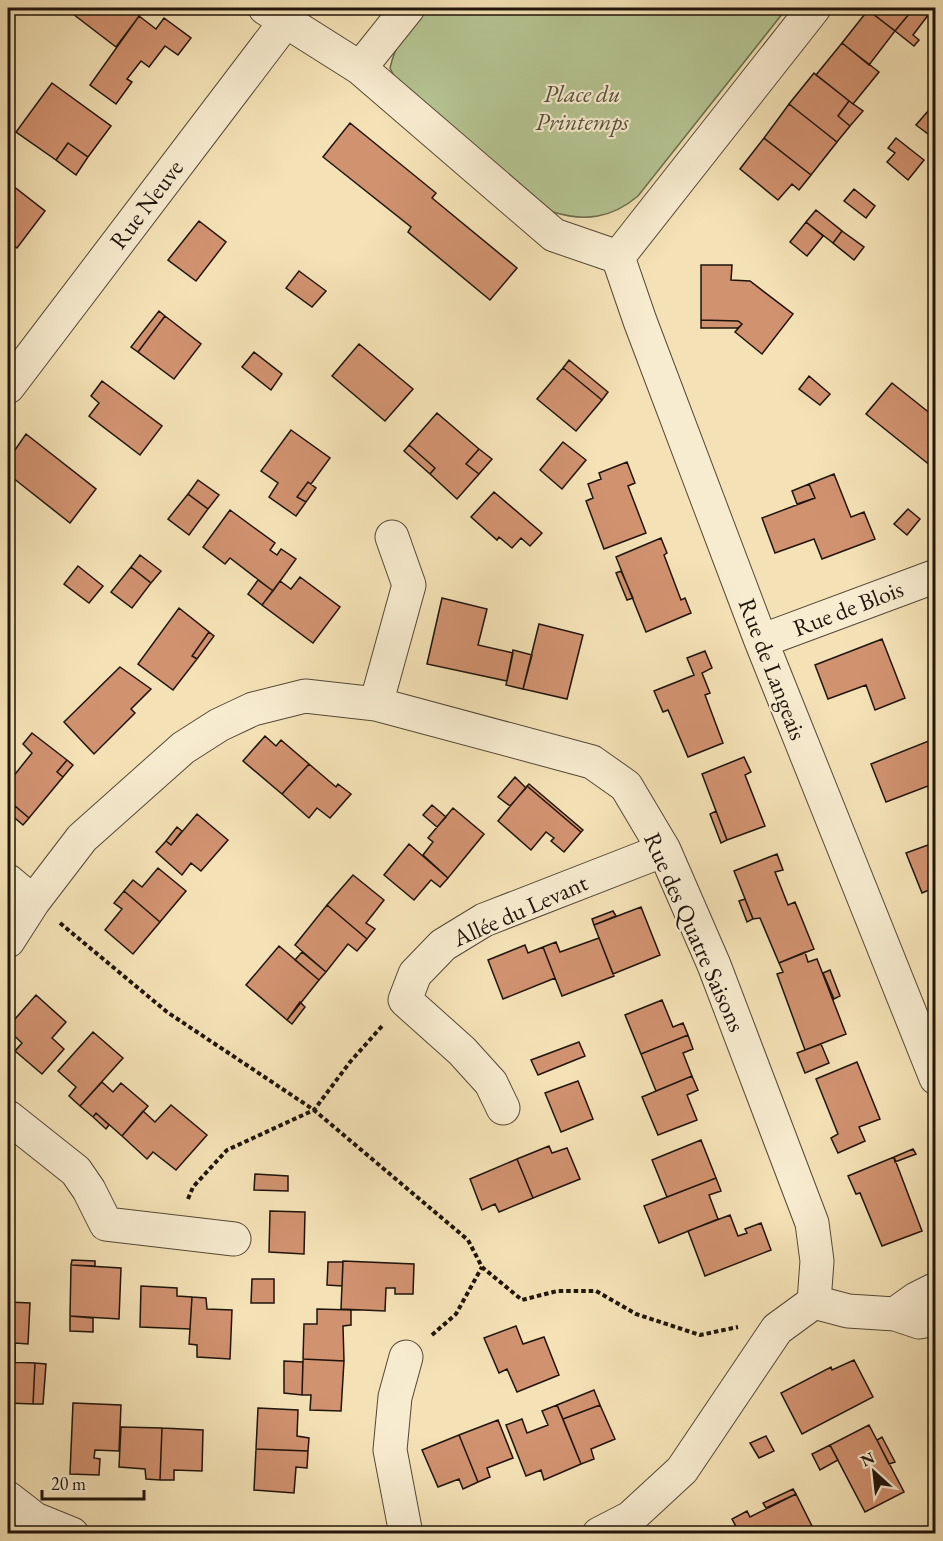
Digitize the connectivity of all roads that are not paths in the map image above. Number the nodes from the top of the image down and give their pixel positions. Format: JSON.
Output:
{"nodes":[{"id":1,"x":408,"y":8,"type":"edge"},
{"id":2,"x":814,"y":8,"type":"edge"},
{"id":3,"x":275,"y":14,"type":"edge"},
{"id":4,"x":360,"y":68,"type":"junction"},
{"id":5,"x":618,"y":256,"type":"junction"},
{"id":6,"x":8,"y":387,"type":"edge"},
{"id":7,"x":392,"y":537,"type":"dead end"},
{"id":8,"x":936,"y":576,"type":"edge"},
{"id":9,"x":761,"y":641,"type":"junction"},
{"id":10,"x":376,"y":704,"type":"junction"},
{"id":11,"x":664,"y":850,"type":"junction"},
{"id":12,"x":8,"y":881,"type":"edge"},
{"id":13,"x":33,"y":902,"type":"junction"},
{"id":14,"x":8,"y":942,"type":"edge"},
{"id":15,"x":936,"y":1078,"type":"edge"},
{"id":16,"x":503,"y":1108,"type":"dead end"},
{"id":17,"x":8,"y":1117,"type":"edge"},
{"id":18,"x":234,"y":1239,"type":"dead end"},
{"id":19,"x":936,"y":1289,"type":"edge"},
{"id":20,"x":814,"y":1302,"type":"junction"},
{"id":21,"x":895,"y":1314,"type":"junction"},
{"id":22,"x":936,"y":1320,"type":"edge"},
{"id":23,"x":406,"y":1357,"type":"road end"},
{"id":24,"x":8,"y":1498,"type":"edge"},
{"id":25,"x":72,"y":1533,"type":"edge"},
{"id":26,"x":406,"y":1533,"type":"edge"},
{"id":27,"x":599,"y":1533,"type":"edge"}],
"edges":[{"from":1,"to":4,"type":"street"},
{"from":2,"to":5,"type":"street"},
{"from":3,"to":4,"type":"street"},
{"from":3,"to":6,"type":"street","name":"Rue Neuve"},
{"from":4,"to":5,"type":"street"},
{"from":5,"to":9,"type":"street","name":"Rue de Langeais"},
{"from":7,"to":10,"type":"street"},
{"from":8,"to":9,"type":"street","name":"Rue de Blois"},
{"from":9,"to":15,"type":"street","name":"Rue de Langeais"},
{"from":10,"to":11,"type":"street","name":"Rue des Quatre Saisons"},
{"from":10,"to":13,"type":"street","name":"Rue des Quatre Saisons"},
{"from":11,"to":16,"type":"street","name":"Allée du Levant"},
{"from":11,"to":20,"type":"street","name":"Rue des Quatre Saisons"},
{"from":12,"to":13,"type":"street"},
{"from":13,"to":14,"type":"street","name":"Rue des Quatre Saisons"},
{"from":17,"to":18,"type":"street"},
{"from":19,"to":21,"type":"street"},
{"from":20,"to":21,"type":"street"},
{"from":20,"to":27,"type":"street"},
{"from":21,"to":22,"type":"street"},
{"from":23,"to":26,"type":"street"},
{"from":24,"to":25,"type":"street"}]}
